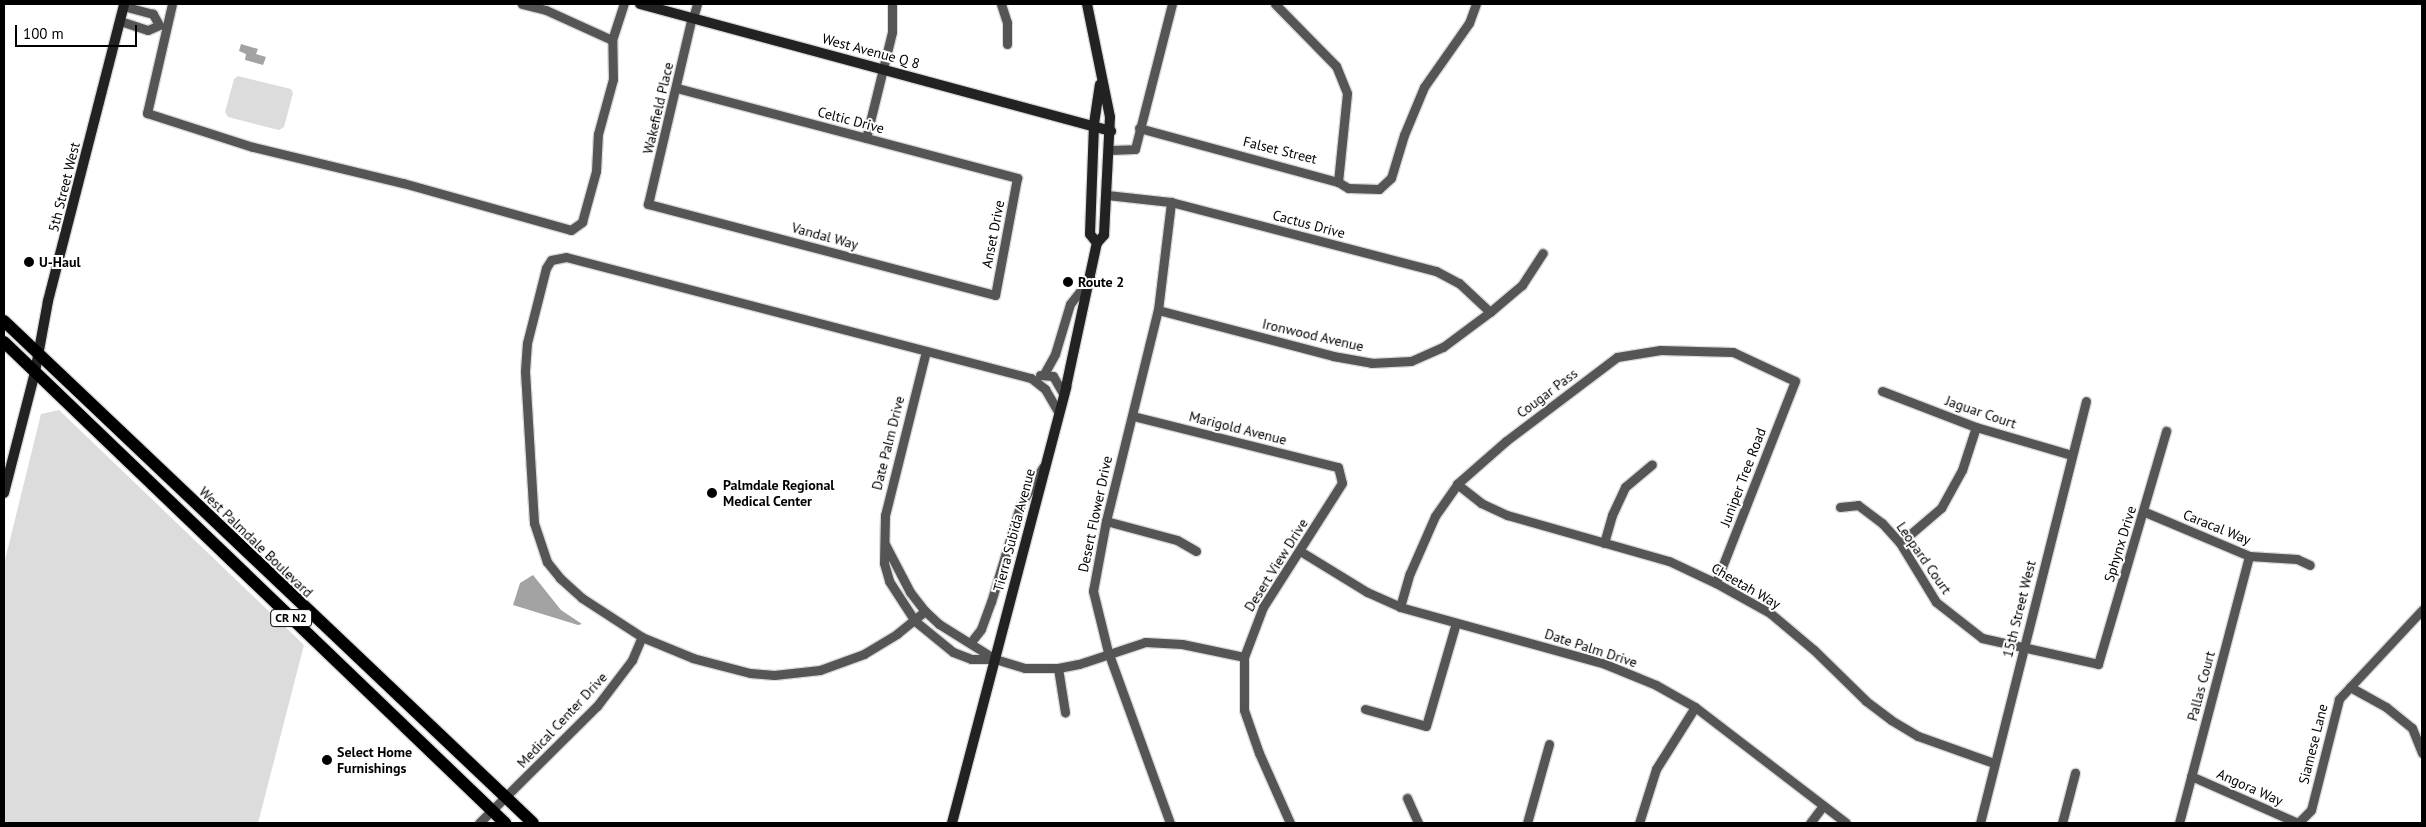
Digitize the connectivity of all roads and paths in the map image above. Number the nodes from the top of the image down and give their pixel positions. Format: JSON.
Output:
{"nodes":[{"id":1,"x":172,"y":4,"type":"edge"},
{"id":2,"x":522,"y":4,"type":"edge"},
{"id":3,"x":624,"y":4,"type":"edge"},
{"id":4,"x":640,"y":4,"type":"edge"},
{"id":5,"x":697,"y":4,"type":"edge"},
{"id":6,"x":892,"y":4,"type":"edge"},
{"id":7,"x":1001,"y":4,"type":"edge"},
{"id":8,"x":1087,"y":4,"type":"edge"},
{"id":9,"x":1172,"y":4,"type":"edge"},
{"id":10,"x":1275,"y":4,"type":"edge"},
{"id":11,"x":1476,"y":4,"type":"edge"},
{"id":12,"x":124,"y":5,"type":"edge"},
{"id":13,"x":693,"y":18,"type":"junction"},
{"id":14,"x":120,"y":21,"type":"junction"},
{"id":15,"x":163,"y":26,"type":"junction"},
{"id":16,"x":612,"y":40,"type":"junction"},
{"id":17,"x":1007,"y":44,"type":"dead end"},
{"id":18,"x":883,"y":68,"type":"junction"},
{"id":19,"x":1101,"y":78,"type":"junction"},
{"id":20,"x":677,"y":88,"type":"junction"},
{"id":21,"x":1094,"y":124,"type":"junction"},
{"id":22,"x":1139,"y":128,"type":"junction"},
{"id":23,"x":1111,"y":131,"type":"junction"},
{"id":24,"x":866,"y":138,"type":"junction"},
{"id":25,"x":1110,"y":150,"type":"junction"},
{"id":26,"x":1017,"y":178,"type":"joint"},
{"id":27,"x":1338,"y":182,"type":"junction"},
{"id":28,"x":1107,"y":195,"type":"junction"},
{"id":29,"x":1171,"y":202,"type":"junction"},
{"id":30,"x":648,"y":204,"type":"joint"},
{"id":31,"x":1097,"y":242,"type":"junction"},
{"id":32,"x":1543,"y":253,"type":"dead end"},
{"id":33,"x":1092,"y":276,"type":"junction"},
{"id":34,"x":995,"y":295,"type":"joint"},
{"id":35,"x":1158,"y":310,"type":"junction"},
{"id":36,"x":1490,"y":312,"type":"junction"},
{"id":37,"x":4,"y":321,"type":"edge"},
{"id":38,"x":4,"y":342,"type":"edge"},
{"id":39,"x":926,"y":351,"type":"junction"},
{"id":40,"x":37,"y":353,"type":"junction"},
{"id":41,"x":35,"y":372,"type":"junction"},
{"id":42,"x":1044,"y":374,"type":"junction"},
{"id":43,"x":1031,"y":378,"type":"junction"},
{"id":44,"x":1795,"y":381,"type":"joint"},
{"id":45,"x":1882,"y":391,"type":"dead end"},
{"id":46,"x":1064,"y":395,"type":"junction"},
{"id":47,"x":2086,"y":401,"type":"dead end"},
{"id":48,"x":1059,"y":414,"type":"junction"},
{"id":49,"x":1133,"y":416,"type":"junction"},
{"id":50,"x":1976,"y":427,"type":"junction"},
{"id":51,"x":2166,"y":431,"type":"dead end"},
{"id":52,"x":2072,"y":455,"type":"junction"},
{"id":53,"x":1047,"y":460,"type":"junction"},
{"id":54,"x":1652,"y":464,"type":"dead end"},
{"id":55,"x":1338,"y":466,"type":"joint"},
{"id":56,"x":1457,"y":484,"type":"junction"},
{"id":57,"x":4,"y":493,"type":"edge"},
{"id":58,"x":1840,"y":507,"type":"dead end"},
{"id":59,"x":2145,"y":512,"type":"junction"},
{"id":60,"x":204,"y":513,"type":"junction"},
{"id":61,"x":1106,"y":521,"type":"junction"},
{"id":62,"x":194,"y":525,"type":"junction"},
{"id":63,"x":1604,"y":543,"type":"junction"},
{"id":64,"x":1900,"y":543,"type":"junction"},
{"id":65,"x":885,"y":544,"type":"junction"},
{"id":66,"x":1196,"y":550,"type":"dead end"},
{"id":67,"x":1300,"y":551,"type":"junction"},
{"id":68,"x":2249,"y":556,"type":"junction"},
{"id":69,"x":2310,"y":565,"type":"dead end"},
{"id":70,"x":1716,"y":583,"type":"junction"},
{"id":71,"x":1400,"y":607,"type":"junction"},
{"id":72,"x":2422,"y":610,"type":"edge"},
{"id":73,"x":924,"y":611,"type":"junction"},
{"id":74,"x":915,"y":622,"type":"junction"},
{"id":75,"x":1456,"y":623,"type":"junction"},
{"id":76,"x":642,"y":637,"type":"junction"},
{"id":77,"x":970,"y":642,"type":"junction"},
{"id":78,"x":2023,"y":650,"type":"junction"},
{"id":79,"x":1108,"y":652,"type":"junction"},
{"id":80,"x":1244,"y":657,"type":"junction"},
{"id":81,"x":995,"y":659,"type":"junction"},
{"id":82,"x":2098,"y":664,"type":"joint"},
{"id":83,"x":1058,"y":668,"type":"junction"},
{"id":84,"x":2350,"y":687,"type":"junction"},
{"id":85,"x":1695,"y":707,"type":"junction"},
{"id":86,"x":1365,"y":709,"type":"dead end"},
{"id":87,"x":1065,"y":712,"type":"dead end"},
{"id":88,"x":1549,"y":744,"type":"dead end"},
{"id":89,"x":2422,"y":752,"type":"edge"},
{"id":90,"x":1994,"y":763,"type":"junction"},
{"id":91,"x":2074,"y":772,"type":"dead end"},
{"id":92,"x":2191,"y":776,"type":"junction"},
{"id":93,"x":507,"y":797,"type":"junction"},
{"id":94,"x":1406,"y":798,"type":"dead end"},
{"id":95,"x":1823,"y":806,"type":"junction"},
{"id":96,"x":491,"y":811,"type":"junction"},
{"id":97,"x":479,"y":823,"type":"edge"},
{"id":98,"x":505,"y":823,"type":"edge"},
{"id":99,"x":533,"y":823,"type":"edge"},
{"id":100,"x":952,"y":823,"type":"edge"},
{"id":101,"x":1170,"y":823,"type":"edge"},
{"id":102,"x":1290,"y":823,"type":"edge"},
{"id":103,"x":1418,"y":823,"type":"edge"},
{"id":104,"x":1527,"y":823,"type":"edge"},
{"id":105,"x":1639,"y":823,"type":"edge"},
{"id":106,"x":1810,"y":823,"type":"edge"},
{"id":107,"x":1846,"y":823,"type":"edge"},
{"id":108,"x":1980,"y":823,"type":"edge"},
{"id":109,"x":2062,"y":823,"type":"edge"},
{"id":110,"x":2178,"y":823,"type":"edge"},
{"id":111,"x":2298,"y":823,"type":"edge"}],
"edges":[{"from":1,"to":15,"type":"street"},
{"from":2,"to":16,"type":"street"},
{"from":3,"to":16,"type":"street"},
{"from":4,"to":13,"type":"main road","name":"West Avenue Q 8"},
{"from":5,"to":13,"type":"street","name":"Wakefield Place"},
{"from":6,"to":18,"type":"street"},
{"from":7,"to":17,"type":"street"},
{"from":8,"to":19,"type":"main road","name":"Tierra Subida Avenue"},
{"from":9,"to":22,"type":"street"},
{"from":10,"to":27,"type":"street"},
{"from":11,"to":27,"type":"street","name":"Falset Street"},
{"from":12,"to":14,"type":"main road","name":"5th Street West"},
{"from":12,"to":15,"type":"street"},
{"from":13,"to":18,"type":"main road","name":"West Avenue Q 8"},
{"from":13,"to":20,"type":"street","name":"Wakefield Place"},
{"from":14,"to":15,"type":"street"},
{"from":14,"to":40,"type":"main road","name":"5th Street West"},
{"from":15,"to":16,"type":"street"},
{"from":18,"to":21,"type":"main road","name":"West Avenue Q 8"},
{"from":18,"to":24,"type":"street"},
{"from":19,"to":21,"type":"main road","name":"Tierra Subida Avenue"},
{"from":19,"to":23,"type":"main road","name":"Tierra Subida Avenue"},
{"from":20,"to":24,"type":"street","name":"Celtic Drive"},
{"from":20,"to":30,"type":"street","name":"Wakefield Place"},
{"from":21,"to":23,"type":"main road","name":"West Avenue Q 8"},
{"from":21,"to":31,"type":"main road","name":"Tierra Subida Avenue"},
{"from":22,"to":25,"type":"street"},
{"from":22,"to":27,"type":"street","name":"Falset Street"},
{"from":23,"to":25,"type":"main road","name":"Tierra Subida Avenue"},
{"from":24,"to":26,"type":"street","name":"Celtic Drive"},
{"from":25,"to":28,"type":"main road","name":"Tierra Subida Avenue"},
{"from":26,"to":34,"type":"street","name":"Anset Drive"},
{"from":28,"to":29,"type":"street","name":"Cactus Drive"},
{"from":28,"to":31,"type":"main road","name":"Tierra Subida Avenue"},
{"from":29,"to":35,"type":"street","name":"Desert Flower Drive"},
{"from":29,"to":36,"type":"street","name":"Cactus Drive"},
{"from":30,"to":34,"type":"street","name":"Vandal Way"},
{"from":31,"to":33,"type":"main road","name":"Tierra Subida Avenue"},
{"from":32,"to":36,"type":"street","name":"Ironwood Avenue"},
{"from":33,"to":42,"type":"street"},
{"from":33,"to":46,"type":"main road","name":"Tierra Subida Avenue"},
{"from":35,"to":36,"type":"street","name":"Ironwood Avenue"},
{"from":35,"to":49,"type":"street","name":"Desert Flower Drive"},
{"from":37,"to":40,"type":"main road","name":"West Palmdale Boulevard","number":"CR N2"},
{"from":38,"to":41,"type":"main road","number":"CR N2"},
{"from":39,"to":43,"type":"street"},
{"from":39,"to":65,"type":"street","name":"Date Palm Drive"},
{"from":39,"to":76,"type":"street"},
{"from":40,"to":41,"type":"main road","name":"5th Street West"},
{"from":40,"to":60,"type":"main road","name":"West Palmdale Boulevard","number":"CR N2"},
{"from":41,"to":57,"type":"main road","name":"5th Street West"},
{"from":41,"to":62,"type":"main road","number":"CR N2"},
{"from":42,"to":43,"type":"street"},
{"from":42,"to":46,"type":"street"},
{"from":43,"to":48,"type":"street"},
{"from":44,"to":56,"type":"street","name":"Cougar Pass"},
{"from":44,"to":70,"type":"street","name":"Juniper Tree Road"},
{"from":45,"to":50,"type":"street","name":"Jaguar Court"},
{"from":46,"to":48,"type":"main road","name":"Tierra Subida Avenue"},
{"from":47,"to":52,"type":"street","name":"15th Street West"},
{"from":48,"to":53,"type":"main road","name":"Tierra Subida Avenue"},
{"from":49,"to":55,"type":"street","name":"Marigold Avenue"},
{"from":49,"to":61,"type":"street","name":"Desert Flower Drive"},
{"from":50,"to":52,"type":"street","name":"Jaguar Court"},
{"from":50,"to":64,"type":"street"},
{"from":51,"to":59,"type":"street","name":"Sphynx Drive"},
{"from":52,"to":78,"type":"street","name":"15th Street West"},
{"from":53,"to":77,"type":"street"},
{"from":53,"to":81,"type":"main road","name":"Tierra Subida Avenue"},
{"from":54,"to":63,"type":"street"},
{"from":55,"to":67,"type":"street","name":"Desert View Drive"},
{"from":56,"to":63,"type":"street","name":"Cheetah Way"},
{"from":56,"to":71,"type":"street","name":"Cougar Pass"},
{"from":58,"to":64,"type":"street","name":"Leopard Court"},
{"from":59,"to":68,"type":"street","name":"Caracal Way"},
{"from":59,"to":82,"type":"street","name":"Sphynx Drive"},
{"from":60,"to":62,"type":"main road"},
{"from":60,"to":93,"type":"main road","name":"West Palmdale Boulevard","number":"CR N2"},
{"from":61,"to":66,"type":"street"},
{"from":61,"to":79,"type":"street","name":"Desert Flower Drive"},
{"from":62,"to":96,"type":"main road","number":"CR N2"},
{"from":63,"to":70,"type":"street","name":"Cheetah Way"},
{"from":64,"to":78,"type":"street","name":"Leopard Court"},
{"from":65,"to":73,"type":"street","name":"Date Palm Drive"},
{"from":65,"to":74,"type":"street","name":"Date Palm Drive"},
{"from":67,"to":71,"type":"street","name":"Date Palm Drive"},
{"from":67,"to":80,"type":"street","name":"Desert View Drive"},
{"from":68,"to":69,"type":"street","name":"Caracal Way"},
{"from":68,"to":92,"type":"street","name":"Pallas Court"},
{"from":70,"to":90,"type":"street","name":"Cheetah Way"},
{"from":71,"to":75,"type":"street","name":"Date Palm Drive"},
{"from":72,"to":84,"type":"street","name":"Siamese Lane"},
{"from":73,"to":74,"type":"street"},
{"from":73,"to":77,"type":"street","name":"Date Palm Drive"},
{"from":74,"to":76,"type":"street"},
{"from":74,"to":81,"type":"street","name":"Date Palm Drive"},
{"from":75,"to":85,"type":"street","name":"Date Palm Drive"},
{"from":75,"to":86,"type":"street"},
{"from":76,"to":93,"type":"street","name":"Medical Center Drive"},
{"from":77,"to":81,"type":"street","name":"Date Palm Drive"},
{"from":78,"to":82,"type":"street","name":"Leopard Court"},
{"from":78,"to":90,"type":"street","name":"15th Street West"},
{"from":79,"to":80,"type":"street","name":"Date Palm Drive"},
{"from":79,"to":83,"type":"street","name":"Date Palm Drive"},
{"from":79,"to":101,"type":"street","name":"Desert Flower Drive"},
{"from":80,"to":102,"type":"street","name":"Desert View Drive"},
{"from":81,"to":83,"type":"street","name":"Date Palm Drive"},
{"from":81,"to":100,"type":"main road","name":"Tierra Subida Avenue"},
{"from":83,"to":87,"type":"street"},
{"from":84,"to":89,"type":"street"},
{"from":84,"to":111,"type":"street","name":"Siamese Lane"},
{"from":85,"to":95,"type":"street","name":"Date Palm Drive"},
{"from":85,"to":105,"type":"street"},
{"from":88,"to":104,"type":"street"},
{"from":90,"to":108,"type":"street","name":"15th Street West"},
{"from":91,"to":109,"type":"street"},
{"from":92,"to":110,"type":"street","name":"Pallas Court"},
{"from":92,"to":111,"type":"street","name":"Angora Way"},
{"from":93,"to":96,"type":"street","name":"Medical Center Drive"},
{"from":93,"to":99,"type":"main road","name":"West Palmdale Boulevard","number":"CR N2"},
{"from":94,"to":103,"type":"street"},
{"from":95,"to":106,"type":"street"},
{"from":95,"to":107,"type":"street","name":"Date Palm Drive"},
{"from":96,"to":97,"type":"street","name":"Medical Center Drive"},
{"from":96,"to":98,"type":"main road","number":"CR N2"}]}
